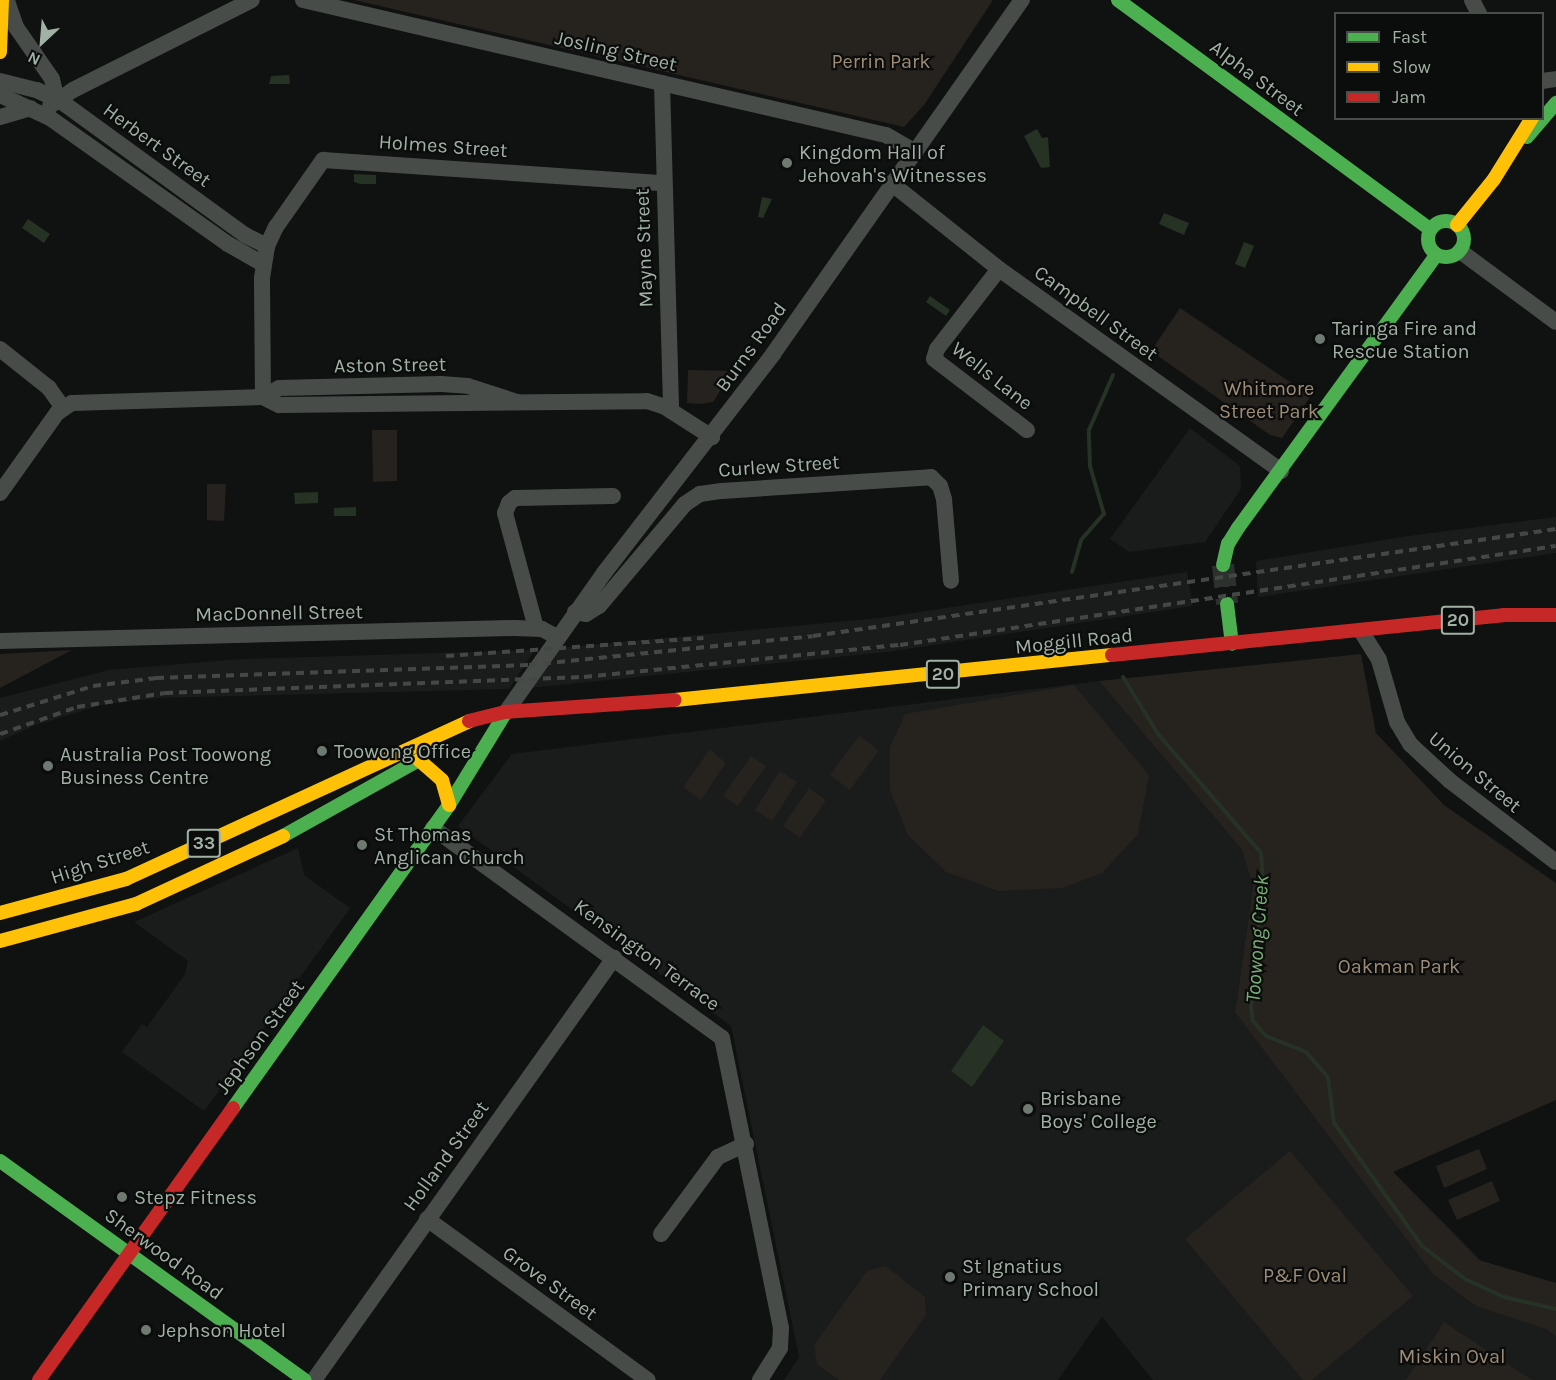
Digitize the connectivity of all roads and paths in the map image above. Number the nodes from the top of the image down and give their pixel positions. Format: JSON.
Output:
{"nodes":[{"id":1,"x":4,"y":0,"type":"edge"},
{"id":2,"x":252,"y":0,"type":"edge"},
{"id":3,"x":303,"y":0,"type":"edge"},
{"id":4,"x":1022,"y":0,"type":"edge"},
{"id":5,"x":1118,"y":0,"type":"edge"},
{"id":6,"x":0,"y":52,"type":"edge"},
{"id":7,"x":0,"y":81,"type":"edge"},
{"id":8,"x":1556,"y":82,"type":"edge"},
{"id":9,"x":662,"y":83,"type":"junction"},
{"id":10,"x":0,"y":95,"type":"edge"},
{"id":11,"x":57,"y":100,"type":"junction"},
{"id":12,"x":1544,"y":100,"type":"edge"},
{"id":13,"x":1556,"y":104,"type":"edge"},
{"id":14,"x":39,"y":111,"type":"junction"},
{"id":15,"x":0,"y":117,"type":"edge"},
{"id":16,"x":1544,"y":117,"type":"edge"},
{"id":17,"x":1529,"y":120,"type":"edge"},
{"id":18,"x":1541,"y":120,"type":"edge"},
{"id":19,"x":1515,"y":148,"type":"junction"},
{"id":20,"x":916,"y":152,"type":"junction"},
{"id":21,"x":663,"y":183,"type":"junction"},
{"id":22,"x":891,"y":183,"type":"junction"},
{"id":23,"x":1457,"y":225,"type":"junction"},
{"id":24,"x":1430,"y":229,"type":"junction"},
{"id":25,"x":267,"y":246,"type":"junction"},
{"id":26,"x":1460,"y":251,"type":"junction"},
{"id":27,"x":1436,"y":255,"type":"junction"},
{"id":28,"x":263,"y":264,"type":"junction"},
{"id":29,"x":999,"y":269,"type":"junction"},
{"id":30,"x":1556,"y":322,"type":"edge"},
{"id":31,"x":0,"y":349,"type":"edge"},
{"id":32,"x":263,"y":397,"type":"junction"},
{"id":33,"x":63,"y":408,"type":"junction"},
{"id":34,"x":671,"y":411,"type":"junction"},
{"id":35,"x":1027,"y":430,"type":"dead end"},
{"id":36,"x":712,"y":437,"type":"junction"},
{"id":37,"x":1281,"y":471,"type":"junction"},
{"id":38,"x":0,"y":493,"type":"edge"},
{"id":39,"x":613,"y":496,"type":"dead end"},
{"id":40,"x":1223,"y":565,"type":"tunnel mouth"},
{"id":41,"x":951,"y":582,"type":"dead end"},
{"id":42,"x":1227,"y":604,"type":"tunnel mouth"},
{"id":43,"x":575,"y":612,"type":"junction"},
{"id":44,"x":1556,"y":615,"type":"edge"},
{"id":45,"x":536,"y":628,"type":"junction"},
{"id":46,"x":1361,"y":631,"type":"junction"},
{"id":47,"x":0,"y":641,"type":"edge"},
{"id":48,"x":554,"y":641,"type":"junction"},
{"id":49,"x":1232,"y":644,"type":"junction"},
{"id":50,"x":595,"y":708,"type":"junction"},
{"id":51,"x":506,"y":712,"type":"junction"},
{"id":52,"x":494,"y":732,"type":"junction"},
{"id":53,"x":469,"y":739,"type":"dead end"},
{"id":54,"x":453,"y":745,"type":"dead end"},
{"id":55,"x":419,"y":760,"type":"junction"},
{"id":56,"x":449,"y":805,"type":"junction"},
{"id":57,"x":433,"y":828,"type":"junction"},
{"id":58,"x":1556,"y":862,"type":"edge"},
{"id":59,"x":0,"y":913,"type":"edge"},
{"id":60,"x":0,"y":941,"type":"edge"},
{"id":61,"x":614,"y":958,"type":"junction"},
{"id":62,"x":746,"y":1144,"type":"junction"},
{"id":63,"x":0,"y":1161,"type":"edge"},
{"id":64,"x":427,"y":1219,"type":"junction"},
{"id":65,"x":661,"y":1234,"type":"dead end"},
{"id":66,"x":129,"y":1253,"type":"junction"},
{"id":67,"x":39,"y":1380,"type":"edge"},
{"id":68,"x":305,"y":1380,"type":"edge"},
{"id":69,"x":314,"y":1380,"type":"edge"},
{"id":70,"x":648,"y":1380,"type":"edge"},
{"id":71,"x":760,"y":1380,"type":"edge"}],
"edges":[{"from":1,"to":6,"type":"main road"},
{"from":1,"to":11,"type":"street"},
{"from":2,"to":11,"type":"street"},
{"from":3,"to":9,"type":"street","name":"Josling Street"},
{"from":4,"to":20,"type":"street","name":"Burns Road"},
{"from":5,"to":24,"type":"main road","name":"Alpha Street"},
{"from":7,"to":11,"type":"street","name":"Herbert Street"},
{"from":8,"to":12,"type":"main road"},
{"from":9,"to":20,"type":"street","name":"Josling Street"},
{"from":9,"to":21,"type":"street","name":"Mayne Street"},
{"from":10,"to":14,"type":"street","name":"Herbert Street"},
{"from":11,"to":14,"type":"street"},
{"from":11,"to":25,"type":"street","name":"Herbert Street"},
{"from":13,"to":16,"type":"main road"},
{"from":14,"to":15,"type":"street"},
{"from":14,"to":28,"type":"street","name":"Herbert Street"},
{"from":17,"to":19,"type":"main road"},
{"from":18,"to":19,"type":"main road"},
{"from":19,"to":23,"type":"main road"},
{"from":20,"to":22,"type":"street","name":"Burns Road"},
{"from":21,"to":25,"type":"street","name":"Holmes Street"},
{"from":21,"to":34,"type":"street","name":"Mayne Street"},
{"from":22,"to":29,"type":"street","name":"Campbell Street"},
{"from":22,"to":36,"type":"street","name":"Burns Road"},
{"from":23,"to":24,"type":"main road"},
{"from":23,"to":26,"type":"main road"},
{"from":24,"to":27,"type":"main road"},
{"from":25,"to":28,"type":"street"},
{"from":26,"to":27,"type":"main road"},
{"from":26,"to":30,"type":"street"},
{"from":27,"to":37,"type":"main road"},
{"from":28,"to":32,"type":"street"},
{"from":29,"to":35,"type":"street","name":"Wells Lane"},
{"from":29,"to":37,"type":"street","name":"Campbell Street"},
{"from":31,"to":33,"type":"street"},
{"from":32,"to":33,"type":"street","name":"Aston Street"},
{"from":32,"to":34,"type":"street","name":"Aston Street"},
{"from":33,"to":38,"type":"street"},
{"from":34,"to":36,"type":"street","name":"Aston Street"},
{"from":36,"to":43,"type":"street","name":"Burns Road"},
{"from":37,"to":40,"type":"main road"},
{"from":39,"to":45,"type":"street"},
{"from":41,"to":43,"type":"street","name":"Curlew Street"},
{"from":42,"to":49,"type":"main road"},
{"from":43,"to":48,"type":"street","name":"Burns Road"},
{"from":44,"to":46,"type":"main road","name":"Moggill Road","number":"20"},
{"from":45,"to":47,"type":"street","name":"MacDonnell Street"},
{"from":45,"to":48,"type":"street","name":"MacDonnell Street"},
{"from":46,"to":49,"type":"main road","name":"Moggill Road","number":"20"},
{"from":46,"to":58,"type":"street","name":"Union Street"},
{"from":48,"to":51,"type":"street","name":"Burns Road"},
{"from":49,"to":50,"type":"main road","name":"Moggill Road","number":"20"},
{"from":50,"to":51,"type":"main road","name":"Moggill Road","number":"20"},
{"from":50,"to":52,"type":"main road","name":"Moggill Road","number":"20"},
{"from":51,"to":52,"type":"main road","name":"Jephson Street"},
{"from":51,"to":59,"type":"main road","name":"High Street","number":"33"},
{"from":52,"to":53,"type":"main road"},
{"from":52,"to":56,"type":"main road","name":"Jephson Street"},
{"from":54,"to":55,"type":"main road","number":"33"},
{"from":55,"to":56,"type":"main road"},
{"from":55,"to":60,"type":"main road","number":"33"},
{"from":56,"to":57,"type":"main road","name":"Jephson Street"},
{"from":57,"to":61,"type":"street","name":"Kensington Terrace"},
{"from":57,"to":66,"type":"main road","name":"Jephson Street"},
{"from":61,"to":62,"type":"street","name":"Kensington Terrace"},
{"from":61,"to":64,"type":"street","name":"Holland Street"},
{"from":62,"to":65,"type":"street"},
{"from":62,"to":71,"type":"street","name":"Kensington Terrace"},
{"from":63,"to":66,"type":"main road","name":"Sherwood Road"},
{"from":64,"to":69,"type":"street","name":"Holland Street"},
{"from":64,"to":70,"type":"street","name":"Grove Street"},
{"from":66,"to":67,"type":"main road","name":"Jephson Street"},
{"from":66,"to":68,"type":"main road","name":"Sherwood Road"}]}
